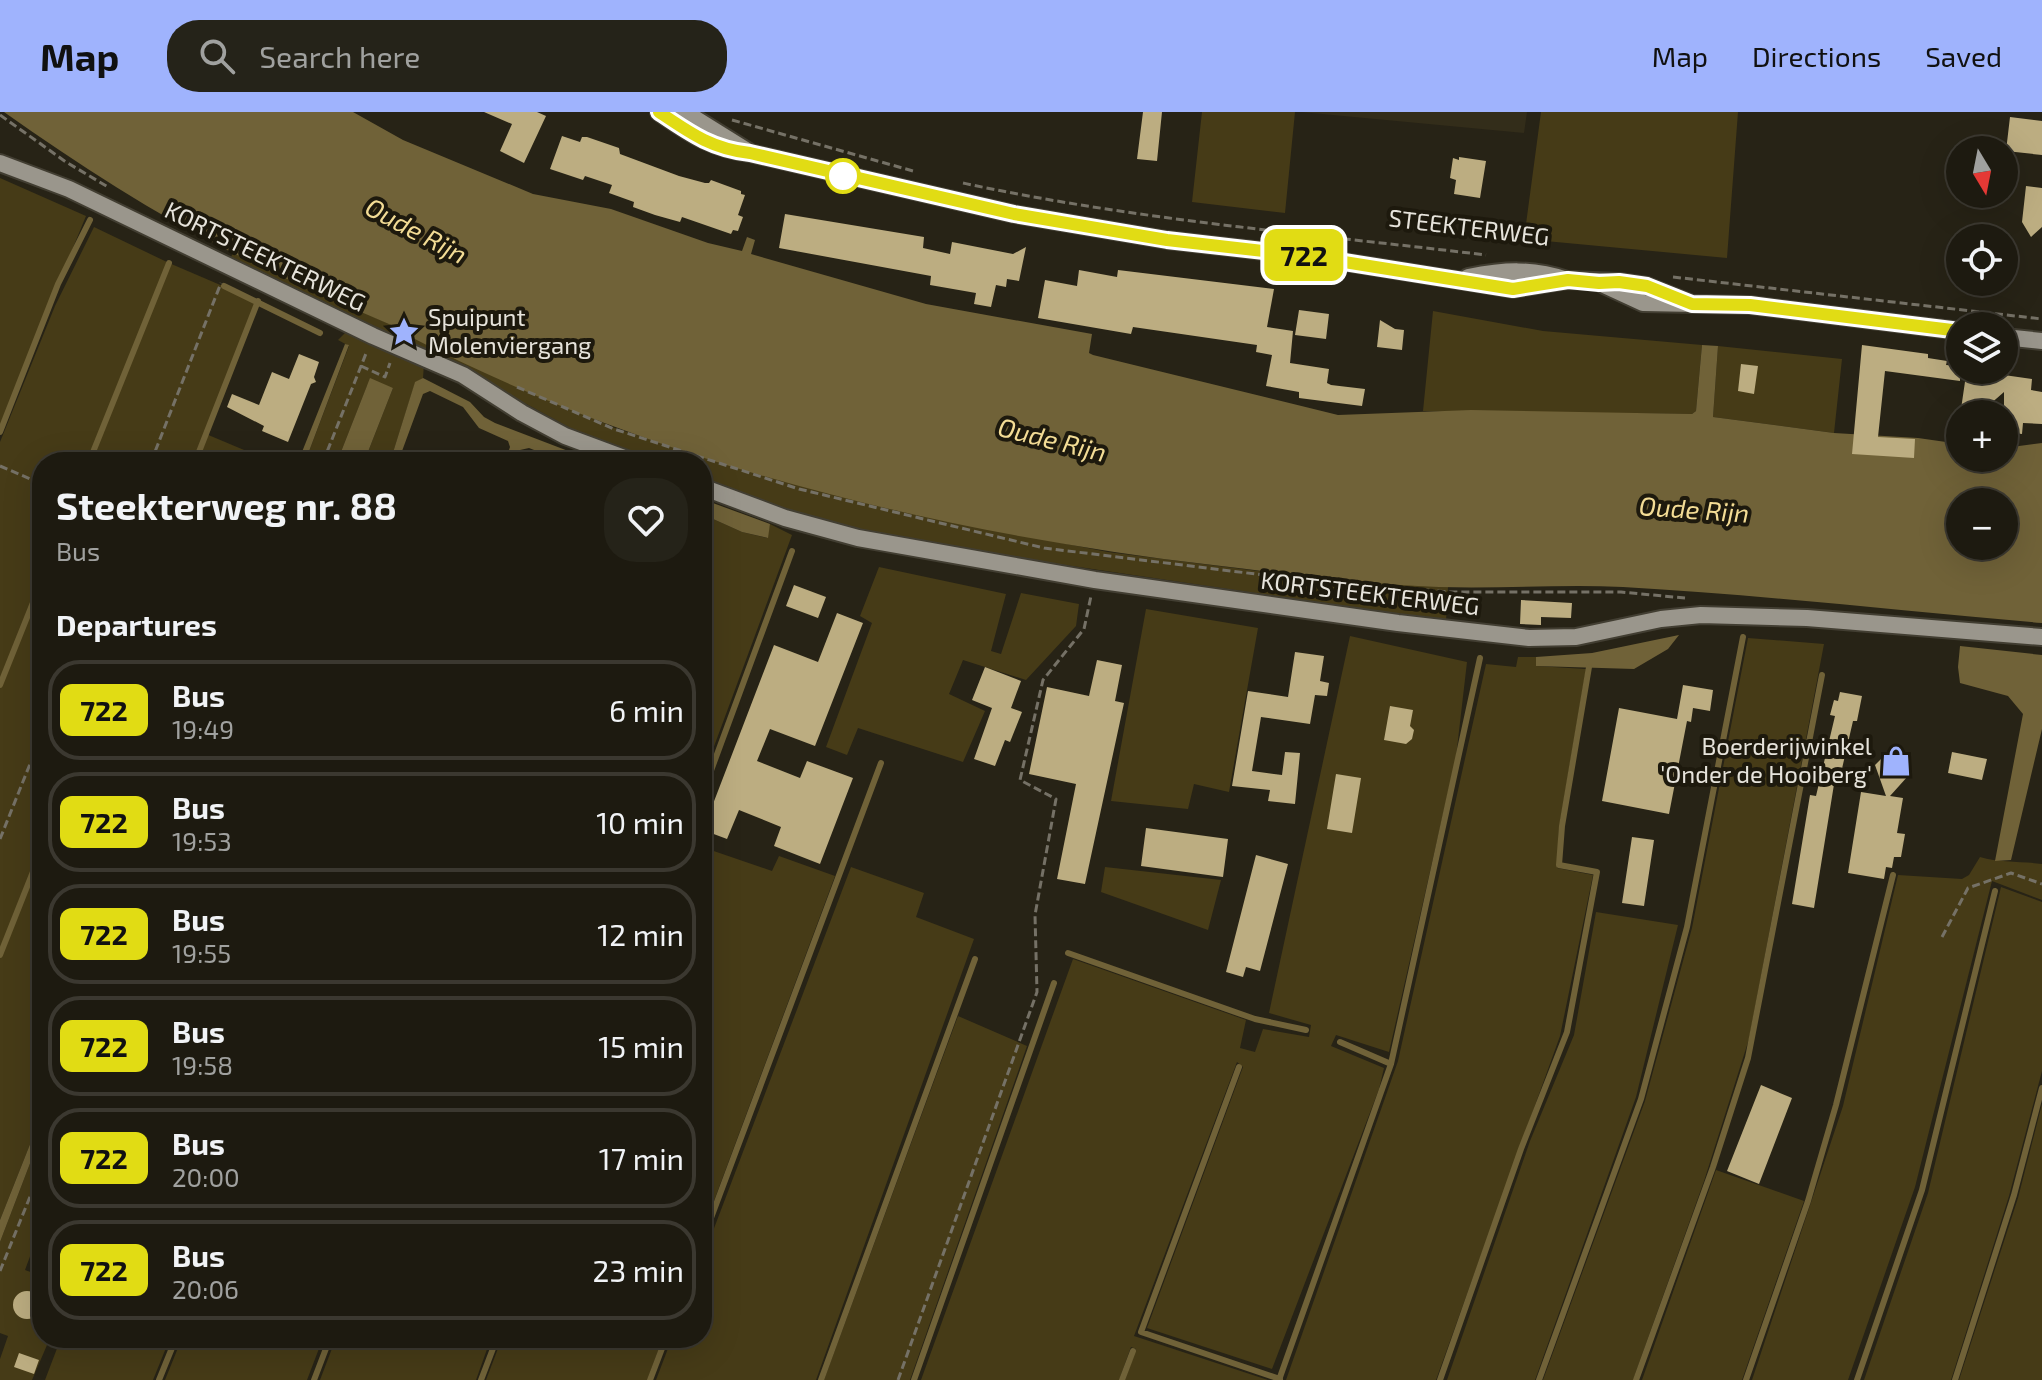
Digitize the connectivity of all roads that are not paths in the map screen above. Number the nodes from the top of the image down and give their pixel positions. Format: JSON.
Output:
{"nodes":[{"id":1,"x":659,"y":112,"type":"edge"},
{"id":2,"x":677,"y":112,"type":"edge"},
{"id":3,"x":750,"y":153,"type":"junction"},
{"id":4,"x":0,"y":163,"type":"edge"},
{"id":5,"x":1946,"y":329,"type":"edge"},
{"id":6,"x":2018,"y":338,"type":"edge"},
{"id":7,"x":2042,"y":341,"type":"edge"},
{"id":8,"x":608,"y":452,"type":"edge"},
{"id":9,"x":712,"y":491,"type":"edge"},
{"id":10,"x":2042,"y":637,"type":"edge"}],
"edges":[{"from":1,"to":3,"type":"street","name":"STEEKTERWEG"},
{"from":2,"to":3,"type":"street","name":"STEEKTERWEG"},
{"from":3,"to":5,"type":"street","name":"STEEKTERWEG"},
{"from":4,"to":8,"type":"street","name":"KORTSTEEKTERWEG"},
{"from":6,"to":7,"type":"street"},
{"from":9,"to":10,"type":"street","name":"KORTSTEEKTERWEG"}]}
